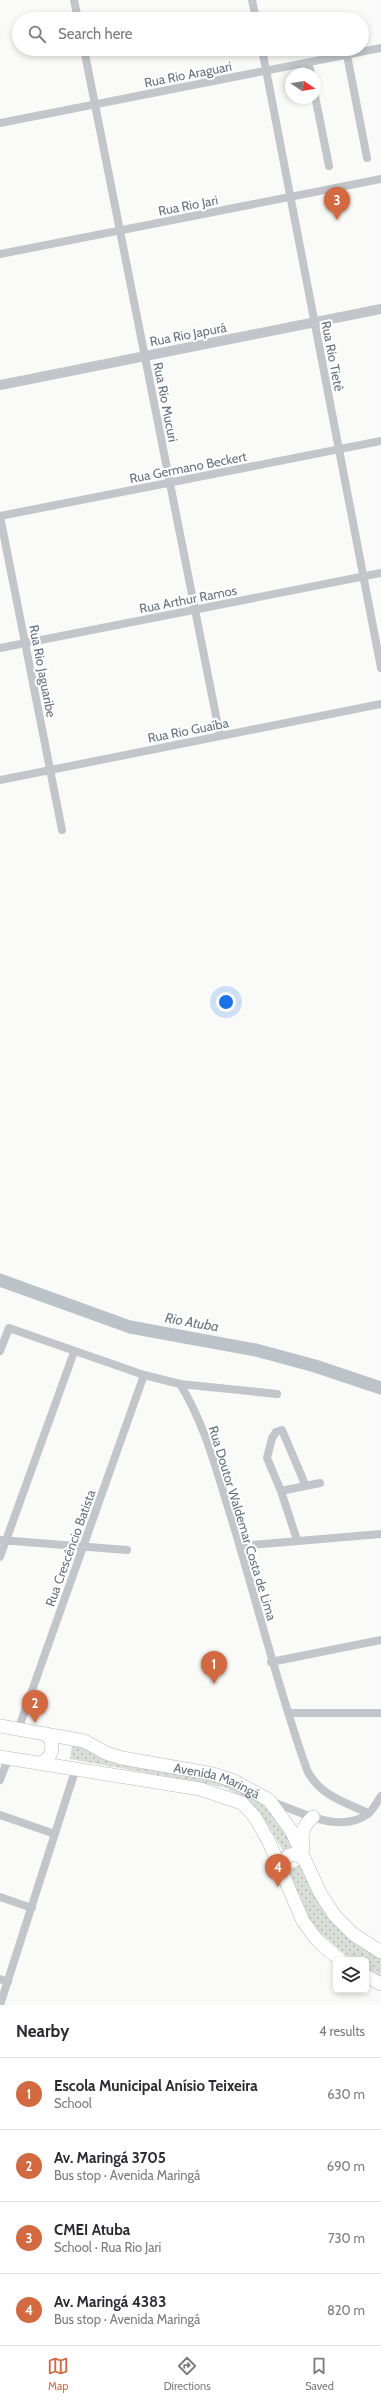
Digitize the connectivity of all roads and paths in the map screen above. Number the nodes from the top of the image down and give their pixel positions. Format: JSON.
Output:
{"nodes":[{"id":1,"x":74,"y":0,"type":"edge"},
{"id":2,"x":252,"y":0,"type":"edge"},
{"id":3,"x":77,"y":12,"type":"edge"},
{"id":4,"x":255,"y":12,"type":"edge"},
{"id":5,"x":381,"y":48,"type":"edge"},
{"id":6,"x":369,"y":50,"type":"edge"},
{"id":7,"x":85,"y":56,"type":"edge"},
{"id":8,"x":263,"y":56,"type":"edge"},
{"id":9,"x":342,"y":56,"type":"edge"},
{"id":10,"x":347,"y":56,"type":"edge"},
{"id":11,"x":308,"y":63,"type":"junction"},
{"id":12,"x":309,"y":68,"type":"edge"},
{"id":13,"x":266,"y":71,"type":"junction"},
{"id":14,"x":317,"y":104,"type":"edge"},
{"id":15,"x":95,"y":105,"type":"junction"},
{"id":16,"x":0,"y":123,"type":"edge"},
{"id":17,"x":367,"y":158,"type":"dead end"},
{"id":18,"x":329,"y":166,"type":"dead end"},
{"id":19,"x":381,"y":179,"type":"edge"},
{"id":20,"x":290,"y":197,"type":"junction"},
{"id":21,"x":120,"y":231,"type":"junction"},
{"id":22,"x":0,"y":254,"type":"edge"},
{"id":23,"x":381,"y":309,"type":"edge"},
{"id":24,"x":314,"y":322,"type":"junction"},
{"id":25,"x":145,"y":356,"type":"junction"},
{"id":26,"x":0,"y":385,"type":"edge"},
{"id":27,"x":381,"y":441,"type":"edge"},
{"id":28,"x":339,"y":449,"type":"junction"},
{"id":29,"x":170,"y":482,"type":"junction"},
{"id":30,"x":0,"y":516,"type":"edge"},
{"id":31,"x":381,"y":573,"type":"edge"},
{"id":32,"x":363,"y":576,"type":"junction"},
{"id":33,"x":195,"y":610,"type":"junction"},
{"id":34,"x":25,"y":643,"type":"junction"},
{"id":35,"x":0,"y":648,"type":"edge"},
{"id":36,"x":381,"y":668,"type":"edge"},
{"id":37,"x":381,"y":704,"type":"edge"},
{"id":38,"x":220,"y":736,"type":"junction"},
{"id":39,"x":50,"y":770,"type":"junction"},
{"id":40,"x":0,"y":780,"type":"edge"},
{"id":41,"x":62,"y":830,"type":"dead end"},
{"id":42,"x":0,"y":1351,"type":"edge"},
{"id":43,"x":74,"y":1352,"type":"junction"},
{"id":44,"x":144,"y":1375,"type":"junction"},
{"id":45,"x":180,"y":1384,"type":"junction"},
{"id":46,"x":277,"y":1394,"type":"dead end"},
{"id":47,"x":320,"y":1483,"type":"dead end"},
{"id":48,"x":306,"y":1484,"type":"junction"},
{"id":49,"x":281,"y":1490,"type":"junction"},
{"id":50,"x":381,"y":1534,"type":"edge"},
{"id":51,"x":3,"y":1540,"type":"edge"},
{"id":52,"x":297,"y":1540,"type":"junction"},
{"id":53,"x":240,"y":1546,"type":"junction"},
{"id":54,"x":83,"y":1547,"type":"junction"},
{"id":55,"x":128,"y":1550,"type":"dead end"},
{"id":56,"x":0,"y":1557,"type":"edge"},
{"id":57,"x":381,"y":1640,"type":"edge"},
{"id":58,"x":271,"y":1662,"type":"junction"},
{"id":59,"x":290,"y":1713,"type":"junction"},
{"id":60,"x":381,"y":1713,"type":"edge"},
{"id":61,"x":0,"y":1726,"type":"edge"},
{"id":62,"x":18,"y":1730,"type":"junction"},
{"id":63,"x":46,"y":1734,"type":"junction"},
{"id":64,"x":4,"y":1758,"type":"edge"},
{"id":65,"x":40,"y":1763,"type":"junction"},
{"id":66,"x":76,"y":1768,"type":"junction"},
{"id":67,"x":0,"y":1780,"type":"edge"},
{"id":68,"x":381,"y":1796,"type":"edge"},
{"id":69,"x":268,"y":1800,"type":"junction"},
{"id":70,"x":368,"y":1813,"type":"junction"},
{"id":71,"x":0,"y":1815,"type":"edge"},
{"id":72,"x":313,"y":1817,"type":"junction"},
{"id":73,"x":55,"y":1834,"type":"junction"},
{"id":74,"x":305,"y":1860,"type":"junction"},
{"id":75,"x":281,"y":1870,"type":"junction"},
{"id":76,"x":0,"y":1897,"type":"edge"},
{"id":77,"x":32,"y":1908,"type":"junction"},
{"id":78,"x":381,"y":1952,"type":"edge"},
{"id":79,"x":337,"y":1957,"type":"edge"},
{"id":80,"x":369,"y":1978,"type":"edge"},
{"id":81,"x":4,"y":1980,"type":"edge"},
{"id":82,"x":381,"y":1984,"type":"edge"},
{"id":83,"x":0,"y":2005,"type":"edge"}],
"edges":[{"from":1,"to":3,"type":"street"},
{"from":2,"to":4,"type":"street"},
{"from":5,"to":6,"type":"street","name":"Rua Rio Araguari"},
{"from":7,"to":15,"type":"street","name":"Rua Rio Mucuri"},
{"from":8,"to":13,"type":"street","name":"Rua Rio Tietê"},
{"from":9,"to":11,"type":"street","name":"Rua Rio Araguari"},
{"from":10,"to":17,"type":"street"},
{"from":11,"to":12,"type":"street"},
{"from":11,"to":13,"type":"street","name":"Rua Rio Araguari"},
{"from":13,"to":15,"type":"street","name":"Rua Rio Araguari"},
{"from":13,"to":20,"type":"street","name":"Rua Rio Tietê"},
{"from":14,"to":18,"type":"street"},
{"from":15,"to":16,"type":"street","name":"Rua Rio Araguari"},
{"from":15,"to":21,"type":"street","name":"Rua Rio Mucuri"},
{"from":19,"to":20,"type":"street","name":"Rua Rio Jari"},
{"from":20,"to":21,"type":"street","name":"Rua Rio Jari"},
{"from":20,"to":24,"type":"street","name":"Rua Rio Tietê"},
{"from":21,"to":22,"type":"street","name":"Rua Rio Jari"},
{"from":21,"to":25,"type":"street","name":"Rua Rio Mucuri"},
{"from":23,"to":24,"type":"street","name":"Rua Rio Japurá"},
{"from":24,"to":25,"type":"street","name":"Rua Rio Japurá"},
{"from":24,"to":28,"type":"street","name":"Rua Rio Tietê"},
{"from":25,"to":26,"type":"street","name":"Rua Rio Japurá"},
{"from":25,"to":29,"type":"street","name":"Rua Rio Mucuri"},
{"from":27,"to":28,"type":"street","name":"Rua Germano Beckert"},
{"from":28,"to":29,"type":"street","name":"Rua Germano Beckert"},
{"from":28,"to":32,"type":"street","name":"Rua Rio Tietê"},
{"from":29,"to":30,"type":"street","name":"Rua Germano Beckert"},
{"from":29,"to":33,"type":"street","name":"Rua Rio Mucuri"},
{"from":30,"to":34,"type":"street","name":"Rua Rio Jaguaribe"},
{"from":31,"to":32,"type":"street","name":"Rua Arthur Ramos"},
{"from":32,"to":33,"type":"street","name":"Rua Arthur Ramos"},
{"from":32,"to":36,"type":"street","name":"Rua Rio Tietê"},
{"from":33,"to":34,"type":"street","name":"Rua Arthur Ramos"},
{"from":33,"to":38,"type":"street","name":"Rua Rio Mucuri"},
{"from":34,"to":35,"type":"street","name":"Rua Arthur Ramos"},
{"from":34,"to":39,"type":"street","name":"Rua Rio Jaguaribe"},
{"from":37,"to":38,"type":"street","name":"Rua Rio Guaíba"},
{"from":38,"to":39,"type":"street","name":"Rua Rio Guaíba"},
{"from":39,"to":40,"type":"street","name":"Rua Rio Guaíba"},
{"from":39,"to":41,"type":"street","name":"Rua Rio Jaguaribe"},
{"from":42,"to":43,"type":"street"},
{"from":43,"to":44,"type":"street"},
{"from":43,"to":51,"type":"street"},
{"from":44,"to":45,"type":"street"},
{"from":44,"to":54,"type":"street","name":"Rua Crescêncio Batista"},
{"from":45,"to":46,"type":"street"},
{"from":45,"to":53,"type":"street","name":"Rua Doutor Waldemar Costa de Lima"},
{"from":47,"to":48,"type":"street"},
{"from":48,"to":49,"type":"street"},
{"from":48,"to":49,"type":"street"},
{"from":49,"to":52,"type":"street"},
{"from":50,"to":52,"type":"street"},
{"from":51,"to":54,"type":"street"},
{"from":51,"to":56,"type":"street"},
{"from":52,"to":53,"type":"street"},
{"from":53,"to":58,"type":"street","name":"Rua Doutor Waldemar Costa de Lima"},
{"from":54,"to":55,"type":"street"},
{"from":54,"to":62,"type":"street","name":"Rua Crescêncio Batista"},
{"from":57,"to":58,"type":"street"},
{"from":58,"to":59,"type":"street","name":"Rua Doutor Waldemar Costa de Lima"},
{"from":59,"to":60,"type":"street"},
{"from":59,"to":70,"type":"street","name":"Rua Doutor Waldemar Costa de Lima"},
{"from":61,"to":62,"type":"main road","name":"Avenida Maringá"},
{"from":62,"to":63,"type":"main road","name":"Avenida Maringá"},
{"from":63,"to":65,"type":"main road"},
{"from":63,"to":69,"type":"main road","name":"Avenida Maringá"},
{"from":64,"to":65,"type":"main road","name":"Avenida Maringá"},
{"from":64,"to":67,"type":"street"},
{"from":65,"to":66,"type":"main road","name":"Avenida Maringá"},
{"from":66,"to":73,"type":"street"},
{"from":66,"to":75,"type":"main road","name":"Avenida Maringá"},
{"from":68,"to":70,"type":"street"},
{"from":69,"to":72,"type":"street"},
{"from":69,"to":74,"type":"main road","name":"Avenida Maringá"},
{"from":70,"to":72,"type":"street"},
{"from":71,"to":73,"type":"street"},
{"from":72,"to":74,"type":"main road"},
{"from":73,"to":77,"type":"street"},
{"from":74,"to":75,"type":"main road"},
{"from":74,"to":78,"type":"main road","name":"Avenida Maringá"},
{"from":75,"to":79,"type":"main road","name":"Avenida Maringá"},
{"from":76,"to":77,"type":"street"},
{"from":77,"to":81,"type":"street"},
{"from":80,"to":82,"type":"main road"},
{"from":81,"to":83,"type":"street"}]}
